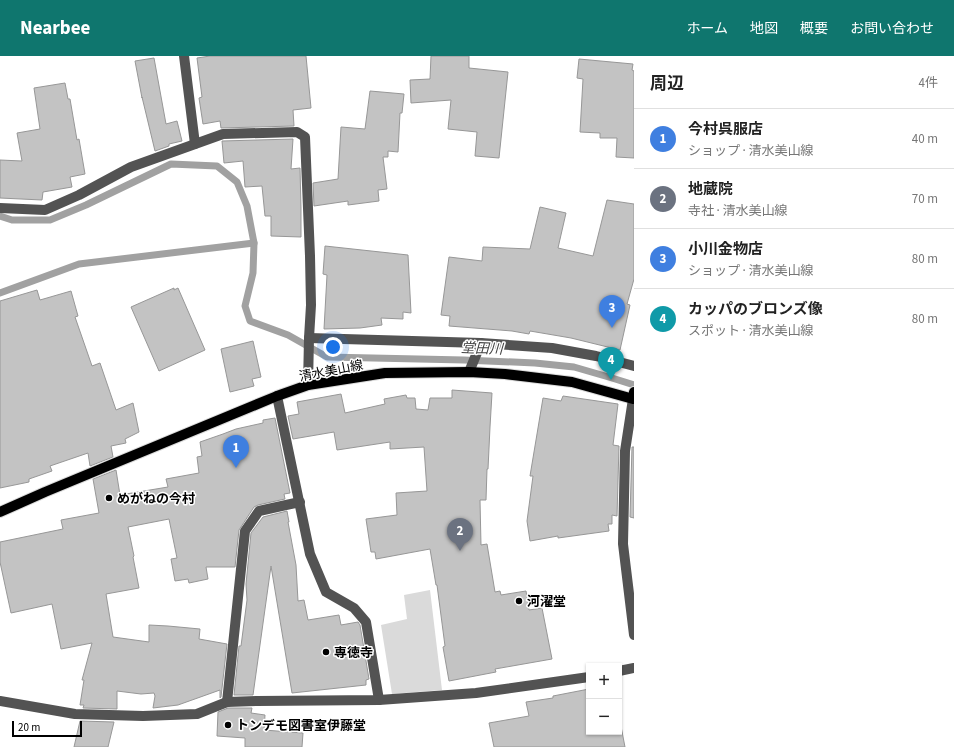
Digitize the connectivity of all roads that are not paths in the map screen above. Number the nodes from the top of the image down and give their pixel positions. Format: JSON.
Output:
{"nodes":[{"id":1,"x":184,"y":56,"type":"edge"},
{"id":2,"x":195,"y":144,"type":"junction"},
{"id":3,"x":0,"y":208,"type":"edge"},
{"id":4,"x":309,"y":338,"type":"junction"},
{"id":5,"x":481,"y":343,"type":"junction"},
{"id":6,"x":634,"y":366,"type":"edge"},
{"id":7,"x":470,"y":368,"type":"junction"},
{"id":8,"x":308,"y":385,"type":"junction"},
{"id":9,"x":277,"y":396,"type":"junction"},
{"id":10,"x":634,"y":397,"type":"edge"},
{"id":11,"x":300,"y":502,"type":"junction"},
{"id":12,"x":0,"y":512,"type":"edge"},
{"id":13,"x":634,"y":634,"type":"edge"},
{"id":14,"x":634,"y":668,"type":"edge"},
{"id":15,"x":622,"y":670,"type":"edge"},
{"id":16,"x":586,"y":677,"type":"edge"},
{"id":17,"x":379,"y":700,"type":"junction"},
{"id":18,"x":0,"y":701,"type":"edge"},
{"id":19,"x":227,"y":702,"type":"junction"}],
"edges":[{"from":1,"to":2,"type":"street"},
{"from":2,"to":3,"type":"street"},
{"from":2,"to":4,"type":"street"},
{"from":4,"to":5,"type":"street"},
{"from":4,"to":8,"type":"street"},
{"from":5,"to":6,"type":"street"},
{"from":5,"to":7,"type":"street"},
{"from":7,"to":8,"type":"main road","name":"清水美山線"},
{"from":7,"to":10,"type":"main road","name":"清水美山線"},
{"from":8,"to":9,"type":"main road","name":"清水美山線"},
{"from":9,"to":11,"type":"street"},
{"from":9,"to":12,"type":"main road","name":"清水美山線"},
{"from":10,"to":13,"type":"street"},
{"from":11,"to":17,"type":"street"},
{"from":11,"to":19,"type":"street"},
{"from":14,"to":15,"type":"street"},
{"from":16,"to":17,"type":"street"},
{"from":17,"to":19,"type":"street"},
{"from":18,"to":19,"type":"street"}]}
